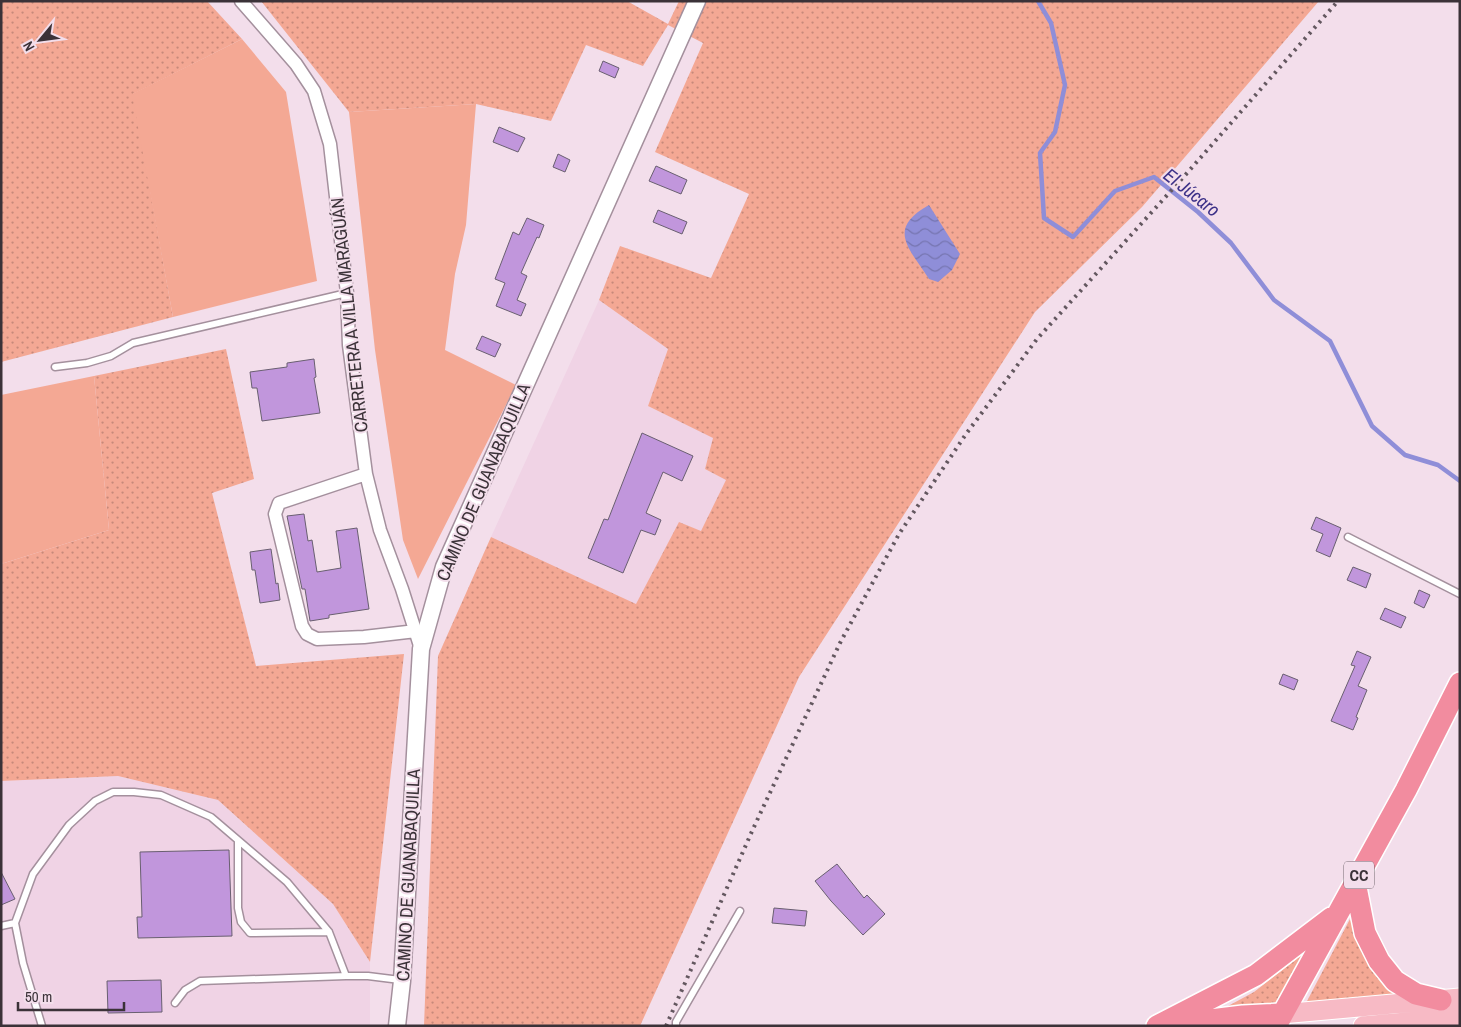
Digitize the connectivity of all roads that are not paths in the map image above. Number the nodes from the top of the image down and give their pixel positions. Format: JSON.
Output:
{"nodes":[{"id":1,"x":241,"y":1,"type":"edge"},
{"id":2,"x":697,"y":1,"type":"edge"},
{"id":3,"x":347,"y":293,"type":"junction"},
{"id":4,"x":55,"y":367,"type":"dead end"},
{"id":5,"x":366,"y":474,"type":"junction"},
{"id":6,"x":1348,"y":537,"type":"dead end"},
{"id":7,"x":1460,"y":594,"type":"edge"},
{"id":8,"x":416,"y":631,"type":"junction"},
{"id":9,"x":421,"y":649,"type":"junction"},
{"id":10,"x":1460,"y":683,"type":"edge"},
{"id":11,"x":238,"y":841,"type":"junction"},
{"id":12,"x":1355,"y":882,"type":"junction"},
{"id":13,"x":740,"y":911,"type":"dead end"},
{"id":14,"x":1338,"y":913,"type":"junction"},
{"id":15,"x":15,"y":923,"type":"junction"},
{"id":16,"x":1,"y":926,"type":"edge"},
{"id":17,"x":329,"y":932,"type":"junction"},
{"id":18,"x":346,"y":976,"type":"junction"},
{"id":19,"x":402,"y":981,"type":"junction"},
{"id":20,"x":1450,"y":999,"type":"edge"},
{"id":21,"x":175,"y":1003,"type":"dead end"},
{"id":22,"x":1460,"y":1017,"type":"edge"},
{"id":23,"x":1278,"y":1020,"type":"edge"},
{"id":24,"x":1393,"y":1024,"type":"edge"},
{"id":25,"x":42,"y":1026,"type":"edge"},
{"id":26,"x":397,"y":1026,"type":"edge"},
{"id":27,"x":676,"y":1026,"type":"edge"},
{"id":28,"x":1157,"y":1026,"type":"edge"},
{"id":29,"x":1162,"y":1026,"type":"edge"},
{"id":30,"x":1363,"y":1026,"type":"edge"}],
"edges":[{"from":1,"to":3,"type":"street","name":"CARRETERA A VILLA MARAGUÁN"},
{"from":2,"to":9,"type":"street","name":"CAMINO DE GUANABAQUILLA"},
{"from":3,"to":4,"type":"lane"},
{"from":3,"to":5,"type":"street","name":"CARRETERA A VILLA MARAGUÁN"},
{"from":5,"to":8,"type":"street","name":"CARRETERA A VILLA MARAGUÁN"},
{"from":5,"to":8,"type":"street"},
{"from":6,"to":7,"type":"lane"},
{"from":8,"to":9,"type":"street","name":"CARRETERA A VILLA MARAGUÁN"},
{"from":9,"to":19,"type":"street","name":"CAMINO DE GUANABAQUILLA"},
{"from":10,"to":12,"type":"highway","number":"CC"},
{"from":11,"to":15,"type":"lane"},
{"from":11,"to":17,"type":"lane"},
{"from":11,"to":17,"type":"lane"},
{"from":12,"to":14,"type":"highway","number":"CC"},
{"from":12,"to":20,"type":"highway"},
{"from":13,"to":27,"type":"lane"},
{"from":14,"to":23,"type":"highway","number":"CC"},
{"from":14,"to":28,"type":"highway"},
{"from":15,"to":16,"type":"lane"},
{"from":15,"to":25,"type":"lane"},
{"from":17,"to":18,"type":"lane"},
{"from":18,"to":19,"type":"lane"},
{"from":18,"to":21,"type":"lane"},
{"from":19,"to":26,"type":"street","name":"CAMINO DE GUANABAQUILLA"},
{"from":20,"to":23,"type":"main road"},
{"from":22,"to":24,"type":"main road"},
{"from":23,"to":29,"type":"highway"},
{"from":24,"to":30,"type":"main road"}]}
